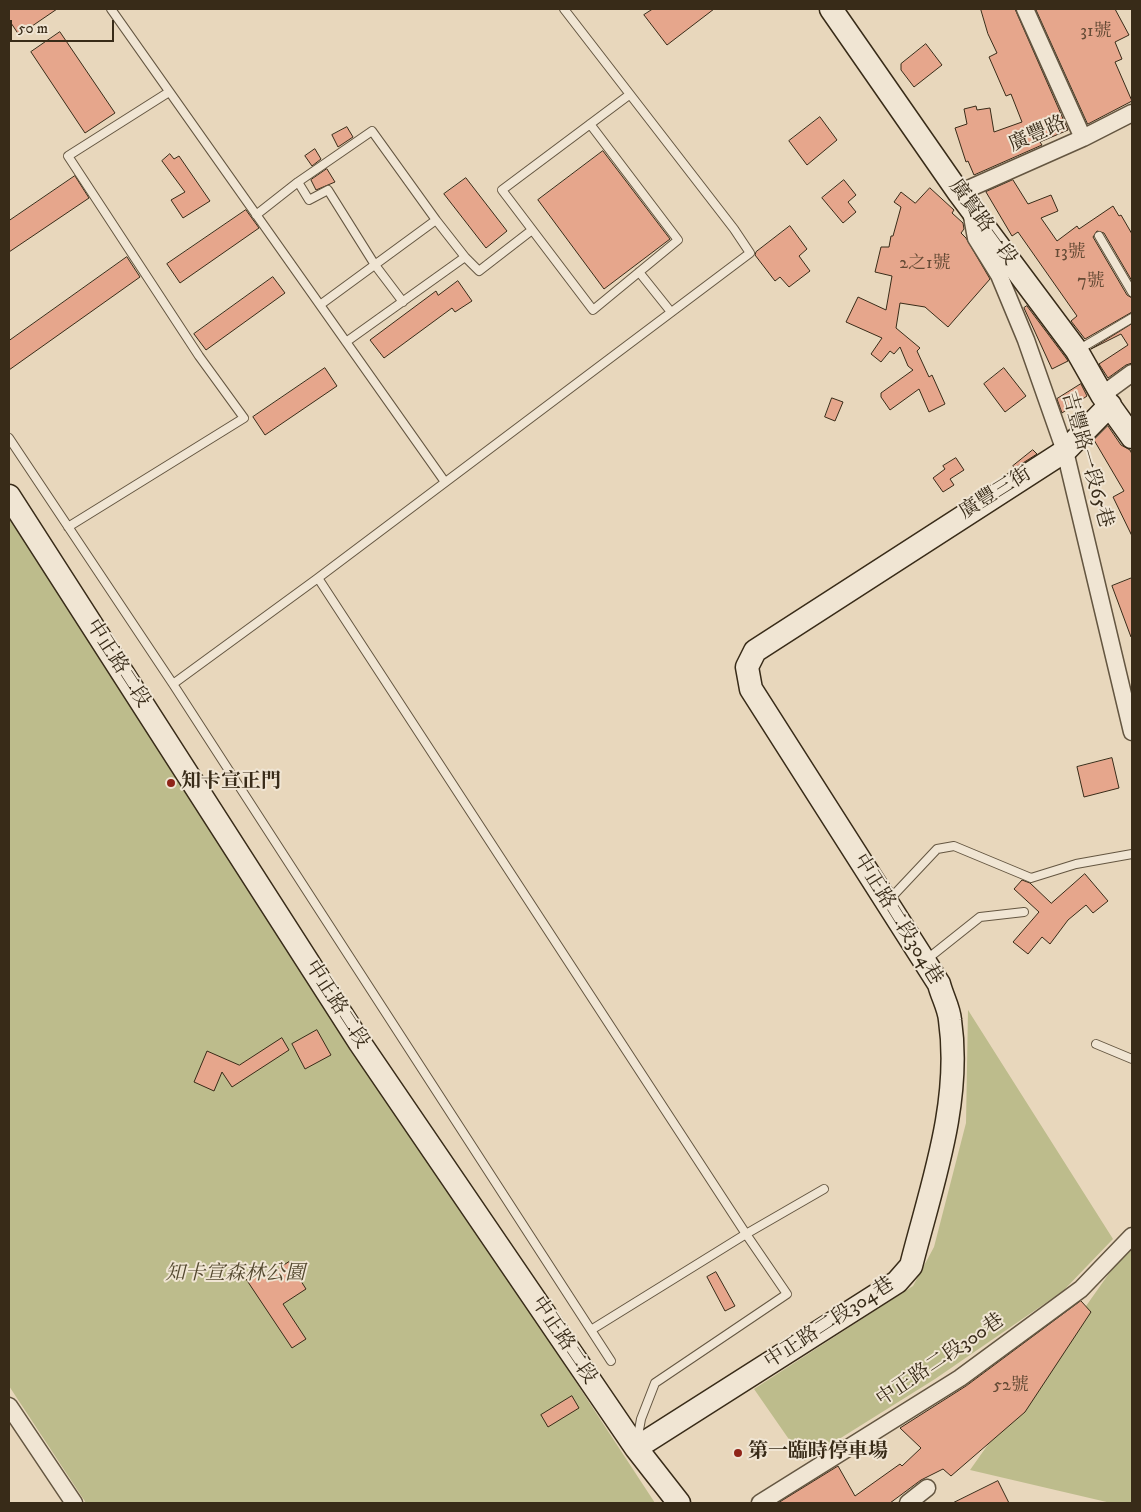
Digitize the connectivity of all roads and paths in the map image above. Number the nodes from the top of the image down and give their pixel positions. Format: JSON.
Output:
{"nodes":[{"id":1,"x":111,"y":9,"type":"edge"},
{"id":2,"x":564,"y":9,"type":"edge"},
{"id":3,"x":831,"y":9,"type":"edge"},
{"id":4,"x":1025,"y":9,"type":"edge"},
{"id":5,"x":169,"y":92,"type":"junction"},
{"id":6,"x":629,"y":95,"type":"junction"},
{"id":7,"x":1132,"y":113,"type":"edge"},
{"id":8,"x":590,"y":124,"type":"junction"},
{"id":9,"x":1083,"y":138,"type":"junction"},
{"id":10,"x":298,"y":182,"type":"junction"},
{"id":11,"x":965,"y":201,"type":"junction"},
{"id":12,"x":256,"y":215,"type":"junction"},
{"id":13,"x":436,"y":220,"type":"junction"},
{"id":14,"x":532,"y":230,"type":"junction"},
{"id":15,"x":1099,"y":236,"type":"dead end"},
{"id":16,"x":465,"y":257,"type":"junction"},
{"id":17,"x":375,"y":265,"type":"junction"},
{"id":18,"x":639,"y":272,"type":"junction"},
{"id":19,"x":1132,"y":292,"type":"edge"},
{"id":20,"x":402,"y":302,"type":"junction"},
{"id":21,"x":320,"y":305,"type":"junction"},
{"id":22,"x":670,"y":312,"type":"junction"},
{"id":23,"x":1132,"y":318,"type":"edge"},
{"id":24,"x":346,"y":342,"type":"junction"},
{"id":25,"x":1077,"y":351,"type":"junction"},
{"id":26,"x":1132,"y":373,"type":"edge"},
{"id":27,"x":1106,"y":400,"type":"junction"},
{"id":28,"x":1132,"y":437,"type":"edge"},
{"id":29,"x":9,"y":438,"type":"edge"},
{"id":30,"x":1065,"y":451,"type":"junction"},
{"id":31,"x":445,"y":482,"type":"junction"},
{"id":32,"x":9,"y":496,"type":"edge"},
{"id":33,"x":68,"y":527,"type":"junction"},
{"id":34,"x":874,"y":574,"type":"joint"},
{"id":35,"x":318,"y":578,"type":"junction"},
{"id":36,"x":173,"y":684,"type":"junction"},
{"id":37,"x":1132,"y":732,"type":"edge"},
{"id":38,"x":1132,"y":854,"type":"edge"},
{"id":39,"x":887,"y":903,"type":"junction"},
{"id":40,"x":1024,"y":912,"type":"dead end"},
{"id":41,"x":924,"y":961,"type":"junction"},
{"id":42,"x":1096,"y":1044,"type":"dead end"},
{"id":43,"x":1132,"y":1059,"type":"edge"},
{"id":44,"x":824,"y":1189,"type":"dead end"},
{"id":45,"x":746,"y":1234,"type":"junction"},
{"id":46,"x":1132,"y":1236,"type":"edge"},
{"id":47,"x":592,"y":1330,"type":"junction"},
{"id":48,"x":611,"y":1362,"type":"dead end"},
{"id":49,"x":9,"y":1406,"type":"edge"},
{"id":50,"x":636,"y":1448,"type":"junction"},
{"id":51,"x":927,"y":1488,"type":"dead end"},
{"id":52,"x":74,"y":1503,"type":"edge"},
{"id":53,"x":680,"y":1503,"type":"edge"},
{"id":54,"x":760,"y":1503,"type":"edge"},
{"id":55,"x":908,"y":1503,"type":"edge"}],
"edges":[{"from":1,"to":5,"type":"lane"},
{"from":2,"to":6,"type":"lane"},
{"from":3,"to":11,"type":"street","name":"廣賢路一段"},
{"from":4,"to":9,"type":"street"},
{"from":5,"to":12,"type":"lane"},
{"from":5,"to":33,"type":"lane"},
{"from":6,"to":8,"type":"lane"},
{"from":6,"to":22,"type":"lane"},
{"from":7,"to":9,"type":"street","name":"廣豐路"},
{"from":8,"to":14,"type":"lane"},
{"from":8,"to":18,"type":"lane"},
{"from":9,"to":11,"type":"street","name":"廣豐路"},
{"from":10,"to":12,"type":"lane"},
{"from":10,"to":13,"type":"lane"},
{"from":10,"to":17,"type":"lane"},
{"from":11,"to":25,"type":"street","name":"廣賢路一段"},
{"from":11,"to":30,"type":"street","name":"吉豐路一段65巷"},
{"from":12,"to":21,"type":"lane"},
{"from":13,"to":16,"type":"lane"},
{"from":13,"to":17,"type":"lane"},
{"from":14,"to":16,"type":"lane"},
{"from":14,"to":18,"type":"lane"},
{"from":15,"to":19,"type":"lane"},
{"from":16,"to":20,"type":"lane"},
{"from":17,"to":20,"type":"lane"},
{"from":17,"to":21,"type":"lane"},
{"from":18,"to":22,"type":"lane"},
{"from":20,"to":24,"type":"lane"},
{"from":21,"to":24,"type":"lane"},
{"from":22,"to":31,"type":"lane"},
{"from":23,"to":25,"type":"lane"},
{"from":24,"to":31,"type":"lane"},
{"from":25,"to":27,"type":"street","name":"廣賢路一段"},
{"from":26,"to":27,"type":"street","name":"廣豐三街"},
{"from":27,"to":28,"type":"street","name":"廣賢路一段"},
{"from":27,"to":30,"type":"street","name":"廣豐三街"},
{"from":29,"to":33,"type":"lane"},
{"from":30,"to":34,"type":"street","name":"廣豐三街"},
{"from":30,"to":37,"type":"street","name":"吉豐路一段65巷"},
{"from":31,"to":35,"type":"lane"},
{"from":32,"to":50,"type":"street","name":"中正路二段"},
{"from":33,"to":36,"type":"lane"},
{"from":34,"to":39,"type":"street","name":"中正路二段304巷"},
{"from":35,"to":36,"type":"lane"},
{"from":35,"to":45,"type":"lane"},
{"from":36,"to":47,"type":"lane"},
{"from":38,"to":39,"type":"lane"},
{"from":39,"to":41,"type":"street","name":"中正路二段304巷"},
{"from":40,"to":41,"type":"lane"},
{"from":41,"to":50,"type":"street","name":"中正路二段304巷"},
{"from":42,"to":43,"type":"lane"},
{"from":44,"to":45,"type":"lane"},
{"from":45,"to":47,"type":"lane"},
{"from":45,"to":50,"type":"lane"},
{"from":46,"to":54,"type":"street","name":"中正路二段300巷"},
{"from":47,"to":48,"type":"lane"},
{"from":49,"to":52,"type":"street"},
{"from":50,"to":53,"type":"street","name":"中正路二段"},
{"from":51,"to":55,"type":"street"}]}
